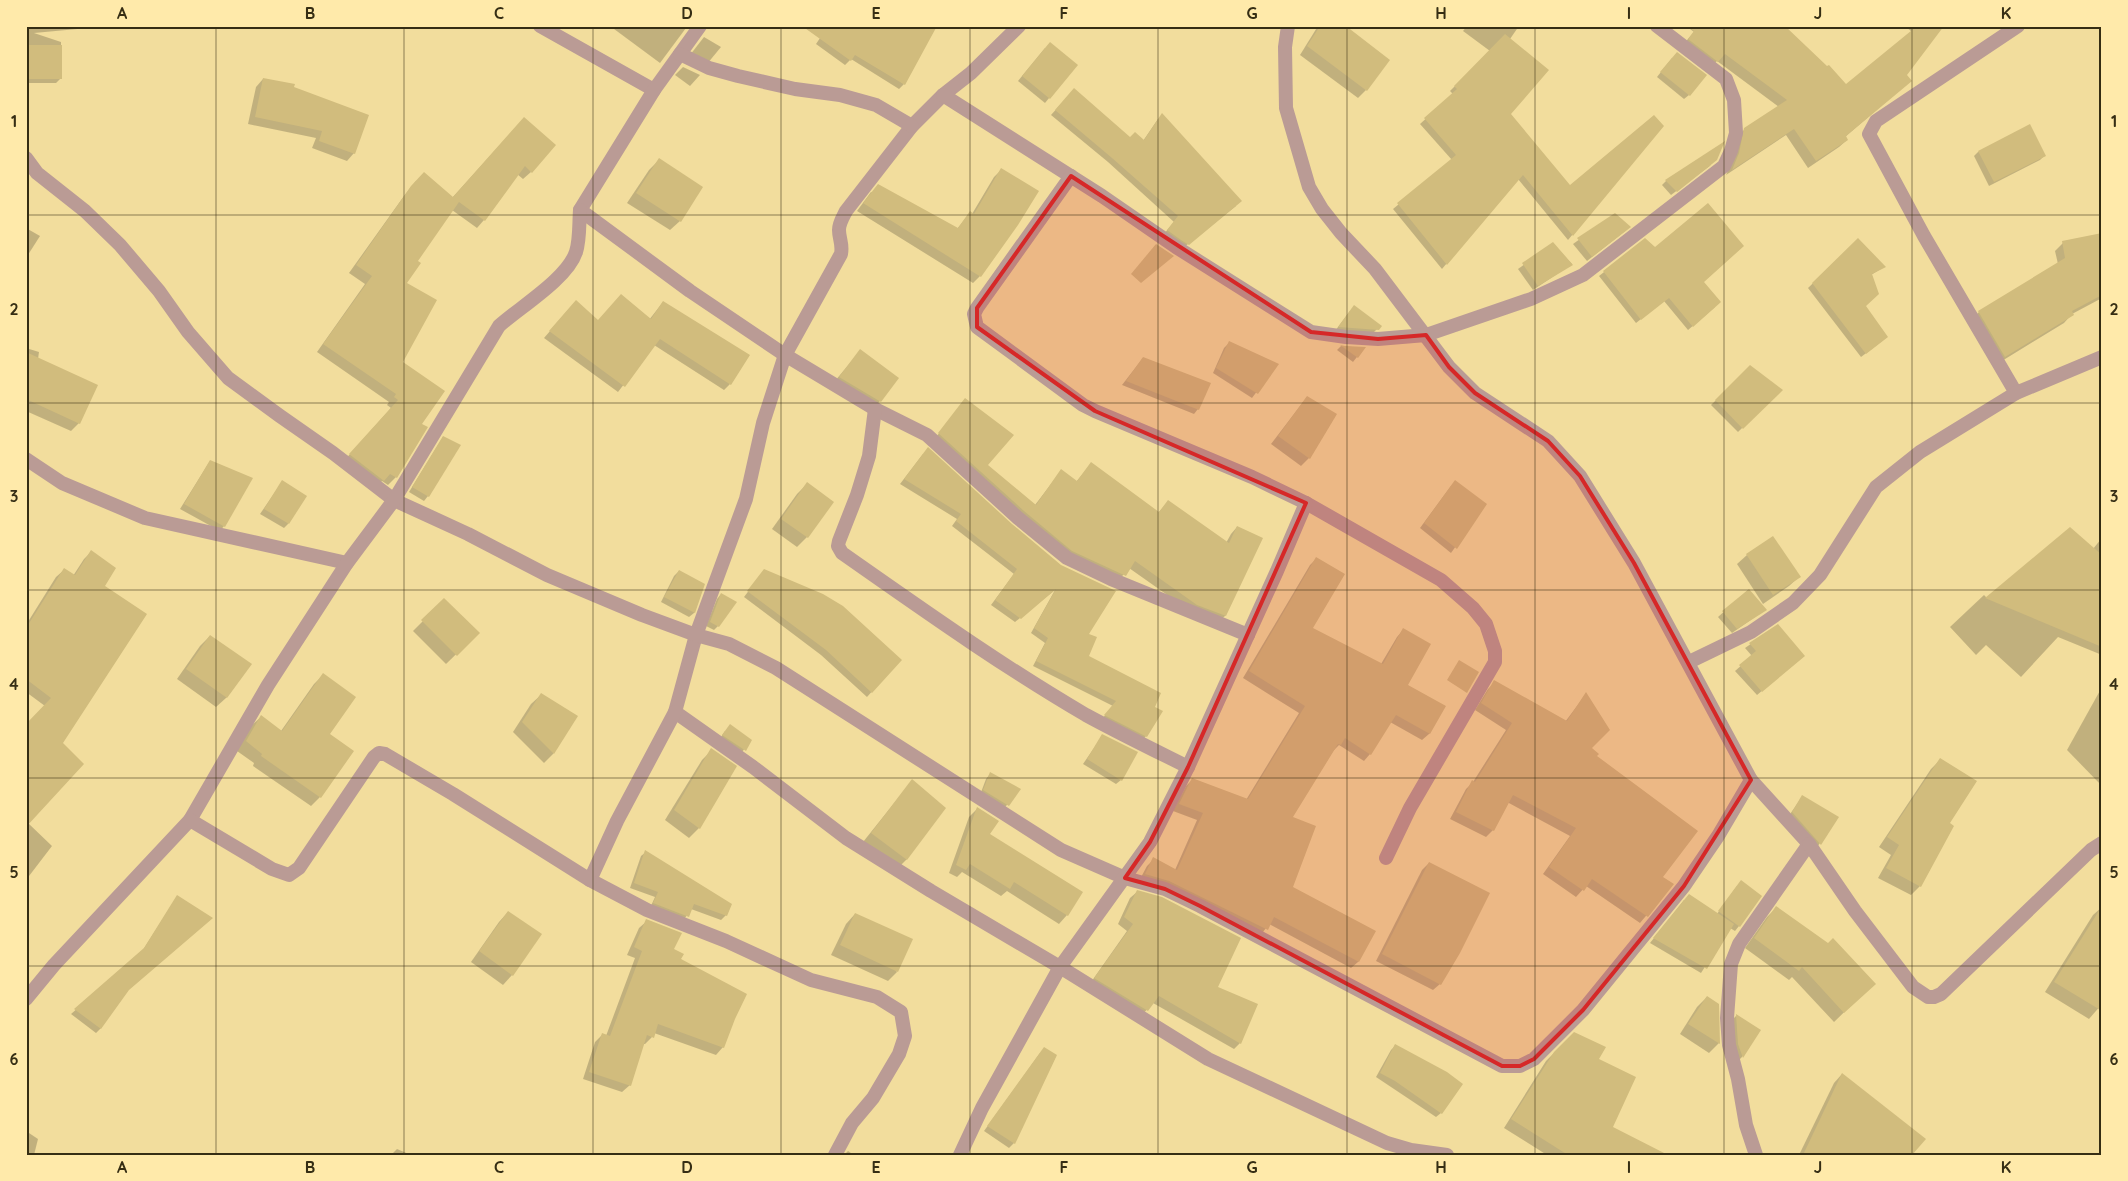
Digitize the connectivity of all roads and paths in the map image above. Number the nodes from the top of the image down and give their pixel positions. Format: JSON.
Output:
{"nodes":[{"id":1,"x":540,"y":26,"type":"edge"},
{"id":2,"x":700,"y":26,"type":"edge"},
{"id":3,"x":1019,"y":26,"type":"edge"},
{"id":4,"x":1288,"y":26,"type":"edge"},
{"id":5,"x":1658,"y":26,"type":"edge"},
{"id":6,"x":2018,"y":26,"type":"edge"},
{"id":7,"x":680,"y":54,"type":"junction"},
{"id":8,"x":654,"y":90,"type":"junction"},
{"id":9,"x":943,"y":95,"type":"junction"},
{"id":10,"x":912,"y":126,"type":"junction"},
{"id":11,"x":26,"y":158,"type":"edge"},
{"id":12,"x":1071,"y":176,"type":"junction"},
{"id":13,"x":580,"y":210,"type":"junction"},
{"id":14,"x":1426,"y":335,"type":"junction"},
{"id":15,"x":785,"y":355,"type":"junction"},
{"id":16,"x":2102,"y":357,"type":"edge"},
{"id":17,"x":2016,"y":393,"type":"junction"},
{"id":18,"x":875,"y":409,"type":"junction"},
{"id":19,"x":26,"y":459,"type":"edge"},
{"id":20,"x":394,"y":500,"type":"junction"},
{"id":21,"x":1306,"y":503,"type":"junction"},
{"id":22,"x":347,"y":563,"type":"junction"},
{"id":23,"x":696,"y":635,"type":"junction"},
{"id":24,"x":1248,"y":635,"type":"junction"},
{"id":25,"x":1689,"y":662,"type":"junction"},
{"id":26,"x":675,"y":712,"type":"junction"},
{"id":27,"x":1188,"y":767,"type":"junction"},
{"id":28,"x":1751,"y":780,"type":"junction"},
{"id":29,"x":190,"y":820,"type":"junction"},
{"id":30,"x":2102,"y":843,"type":"edge"},
{"id":31,"x":1808,"y":844,"type":"junction"},
{"id":32,"x":1386,"y":858,"type":"dead end"},
{"id":33,"x":1125,"y":878,"type":"junction"},
{"id":34,"x":590,"y":880,"type":"junction"},
{"id":35,"x":1060,"y":967,"type":"junction"},
{"id":36,"x":26,"y":999,"type":"edge"},
{"id":37,"x":835,"y":1155,"type":"edge"},
{"id":38,"x":960,"y":1155,"type":"edge"},
{"id":39,"x":1447,"y":1155,"type":"edge"},
{"id":40,"x":1756,"y":1155,"type":"edge"}],
"edges":[{"from":1,"to":8,"type":"street"},
{"from":2,"to":7,"type":"street"},
{"from":3,"to":9,"type":"street"},
{"from":4,"to":14,"type":"street"},
{"from":5,"to":14,"type":"street"},
{"from":6,"to":17,"type":"street"},
{"from":7,"to":8,"type":"street"},
{"from":7,"to":10,"type":"street"},
{"from":8,"to":13,"type":"street"},
{"from":9,"to":10,"type":"street"},
{"from":9,"to":12,"type":"street"},
{"from":10,"to":15,"type":"street"},
{"from":11,"to":20,"type":"street"},
{"from":12,"to":14,"type":"street"},
{"from":12,"to":21,"type":"street"},
{"from":13,"to":15,"type":"street"},
{"from":13,"to":20,"type":"street"},
{"from":14,"to":25,"type":"street"},
{"from":15,"to":18,"type":"street"},
{"from":15,"to":23,"type":"street"},
{"from":16,"to":17,"type":"street"},
{"from":17,"to":25,"type":"street"},
{"from":18,"to":24,"type":"street"},
{"from":18,"to":27,"type":"street"},
{"from":19,"to":22,"type":"street"},
{"from":20,"to":22,"type":"street"},
{"from":20,"to":23,"type":"street"},
{"from":21,"to":24,"type":"street"},
{"from":21,"to":32,"type":"street"},
{"from":22,"to":29,"type":"street"},
{"from":23,"to":26,"type":"street"},
{"from":23,"to":33,"type":"street"},
{"from":24,"to":27,"type":"street"},
{"from":25,"to":28,"type":"street"},
{"from":26,"to":34,"type":"street"},
{"from":26,"to":35,"type":"street"},
{"from":27,"to":33,"type":"street"},
{"from":28,"to":31,"type":"street"},
{"from":28,"to":33,"type":"street"},
{"from":29,"to":34,"type":"street"},
{"from":29,"to":36,"type":"street"},
{"from":30,"to":31,"type":"street"},
{"from":31,"to":40,"type":"street"},
{"from":33,"to":35,"type":"street"},
{"from":34,"to":37,"type":"street"},
{"from":35,"to":38,"type":"street"},
{"from":35,"to":39,"type":"street"}]}
